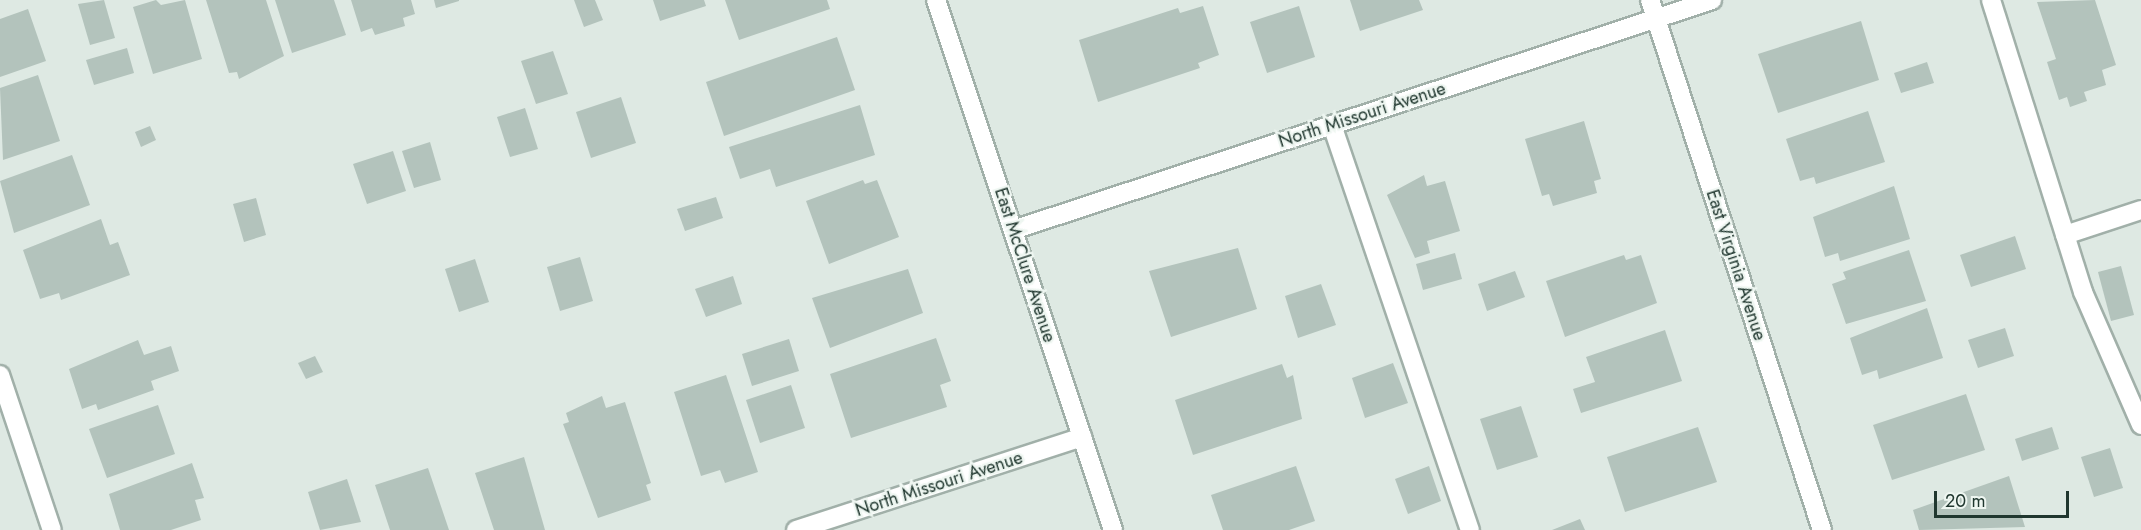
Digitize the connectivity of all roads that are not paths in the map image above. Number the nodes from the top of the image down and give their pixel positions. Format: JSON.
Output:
{"nodes":[{"id":1,"x":936,"y":0,"type":"edge"},
{"id":2,"x":1650,"y":0,"type":"edge"},
{"id":3,"x":1712,"y":0,"type":"edge"},
{"id":4,"x":1991,"y":0,"type":"edge"},
{"id":5,"x":1656,"y":19,"type":"junction"},
{"id":6,"x":1332,"y":125,"type":"junction"},
{"id":7,"x":2141,"y":210,"type":"edge"},
{"id":8,"x":1013,"y":230,"type":"junction"},
{"id":9,"x":2065,"y":235,"type":"junction"},
{"id":10,"x":0,"y":375,"type":"edge"},
{"id":11,"x":2141,"y":425,"type":"edge"},
{"id":12,"x":1082,"y":437,"type":"junction"},
{"id":13,"x":52,"y":530,"type":"edge"},
{"id":14,"x":796,"y":530,"type":"edge"},
{"id":15,"x":1113,"y":530,"type":"edge"},
{"id":16,"x":1470,"y":530,"type":"edge"},
{"id":17,"x":1822,"y":530,"type":"edge"}],
"edges":[{"from":1,"to":8,"type":"street","name":"East McClure Avenue"},
{"from":2,"to":5,"type":"street","name":"East Virginia Avenue"},
{"from":3,"to":5,"type":"street","name":"North Missouri Avenue"},
{"from":4,"to":9,"type":"street"},
{"from":5,"to":6,"type":"street","name":"North Missouri Avenue"},
{"from":5,"to":17,"type":"street","name":"East Virginia Avenue"},
{"from":6,"to":8,"type":"street","name":"North Missouri Avenue"},
{"from":6,"to":16,"type":"street"},
{"from":7,"to":9,"type":"street"},
{"from":8,"to":12,"type":"street","name":"East McClure Avenue"},
{"from":9,"to":11,"type":"street"},
{"from":10,"to":13,"type":"street"},
{"from":12,"to":14,"type":"street","name":"North Missouri Avenue"},
{"from":12,"to":15,"type":"street","name":"East McClure Avenue"}]}
